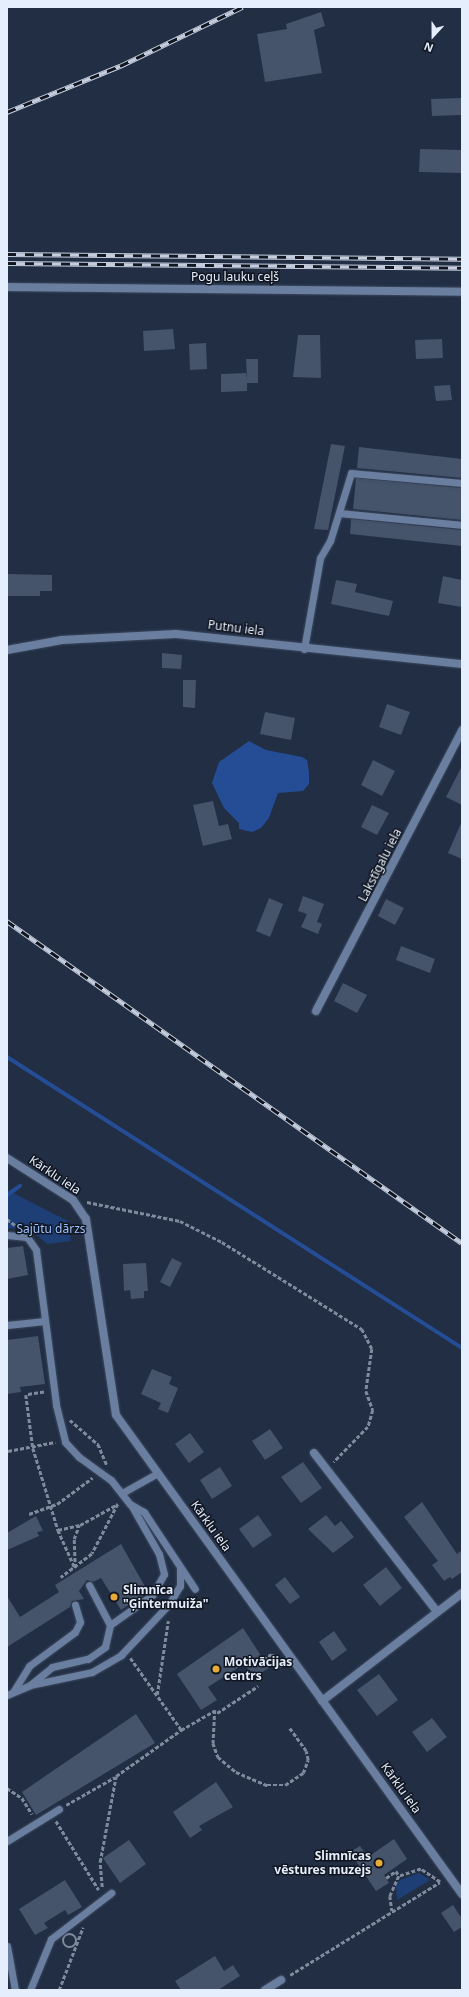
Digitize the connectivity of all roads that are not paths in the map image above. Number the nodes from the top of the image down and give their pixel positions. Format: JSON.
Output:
{"nodes":[{"id":1,"x":7,"y":287,"type":"edge"},
{"id":2,"x":462,"y":292,"type":"edge"},
{"id":3,"x":462,"y":483,"type":"edge"},
{"id":4,"x":340,"y":513,"type":"junction"},
{"id":5,"x":462,"y":525,"type":"edge"},
{"id":6,"x":304,"y":649,"type":"junction"},
{"id":7,"x":7,"y":650,"type":"edge"},
{"id":8,"x":462,"y":664,"type":"edge"},
{"id":9,"x":462,"y":730,"type":"edge"},
{"id":10,"x":316,"y":1011,"type":"dead end"},
{"id":11,"x":7,"y":1158,"type":"edge"},
{"id":12,"x":7,"y":1235,"type":"edge"},
{"id":13,"x":45,"y":1321,"type":"junction"},
{"id":14,"x":7,"y":1326,"type":"edge"},
{"id":15,"x":314,"y":1453,"type":"dead end"},
{"id":16,"x":158,"y":1473,"type":"junction"},
{"id":17,"x":122,"y":1492,"type":"junction"},
{"id":18,"x":130,"y":1504,"type":"junction"},
{"id":19,"x":180,"y":1566,"type":"junction"},
{"id":20,"x":89,"y":1585,"type":"dead end"},
{"id":21,"x":195,"y":1588,"type":"dead end"},
{"id":22,"x":462,"y":1593,"type":"edge"},
{"id":23,"x":74,"y":1605,"type":"dead end"},
{"id":24,"x":436,"y":1610,"type":"junction"},
{"id":25,"x":110,"y":1625,"type":"junction"},
{"id":26,"x":30,"y":1685,"type":"junction"},
{"id":27,"x":10,"y":1694,"type":"edge"},
{"id":28,"x":322,"y":1701,"type":"junction"},
{"id":29,"x":59,"y":1809,"type":"road end"},
{"id":30,"x":7,"y":1841,"type":"edge"},
{"id":31,"x":110,"y":1893,"type":"dead end"},
{"id":32,"x":462,"y":1894,"type":"edge"},
{"id":33,"x":7,"y":1946,"type":"edge"},
{"id":34,"x":281,"y":1980,"type":"road end"},
{"id":35,"x":15,"y":1990,"type":"edge"},
{"id":36,"x":30,"y":1990,"type":"edge"},
{"id":37,"x":265,"y":1990,"type":"edge"}],
"edges":[{"from":1,"to":2,"type":"street","name":"Pogu lauku ceļš"},
{"from":3,"to":4,"type":"lane"},
{"from":4,"to":5,"type":"lane"},
{"from":4,"to":6,"type":"lane"},
{"from":6,"to":7,"type":"street","name":"Putnu iela"},
{"from":6,"to":8,"type":"street","name":"Putnu iela"},
{"from":9,"to":10,"type":"street","name":"Lakstīgalu iela"},
{"from":11,"to":16,"type":"street","name":"Kārklu iela"},
{"from":12,"to":13,"type":"lane"},
{"from":13,"to":14,"type":"lane"},
{"from":13,"to":17,"type":"lane"},
{"from":15,"to":24,"type":"street"},
{"from":16,"to":17,"type":"lane"},
{"from":16,"to":28,"type":"street","name":"Kārklu iela"},
{"from":17,"to":18,"type":"lane"},
{"from":18,"to":19,"type":"lane"},
{"from":18,"to":25,"type":"lane"},
{"from":19,"to":21,"type":"lane"},
{"from":19,"to":26,"type":"lane"},
{"from":20,"to":25,"type":"lane"},
{"from":22,"to":24,"type":"street"},
{"from":23,"to":27,"type":"lane"},
{"from":24,"to":28,"type":"street"},
{"from":25,"to":26,"type":"lane"},
{"from":26,"to":27,"type":"lane"},
{"from":28,"to":32,"type":"street","name":"Kārklu iela"},
{"from":29,"to":30,"type":"lane"},
{"from":31,"to":36,"type":"lane"},
{"from":33,"to":35,"type":"lane"},
{"from":34,"to":37,"type":"street"}]}
